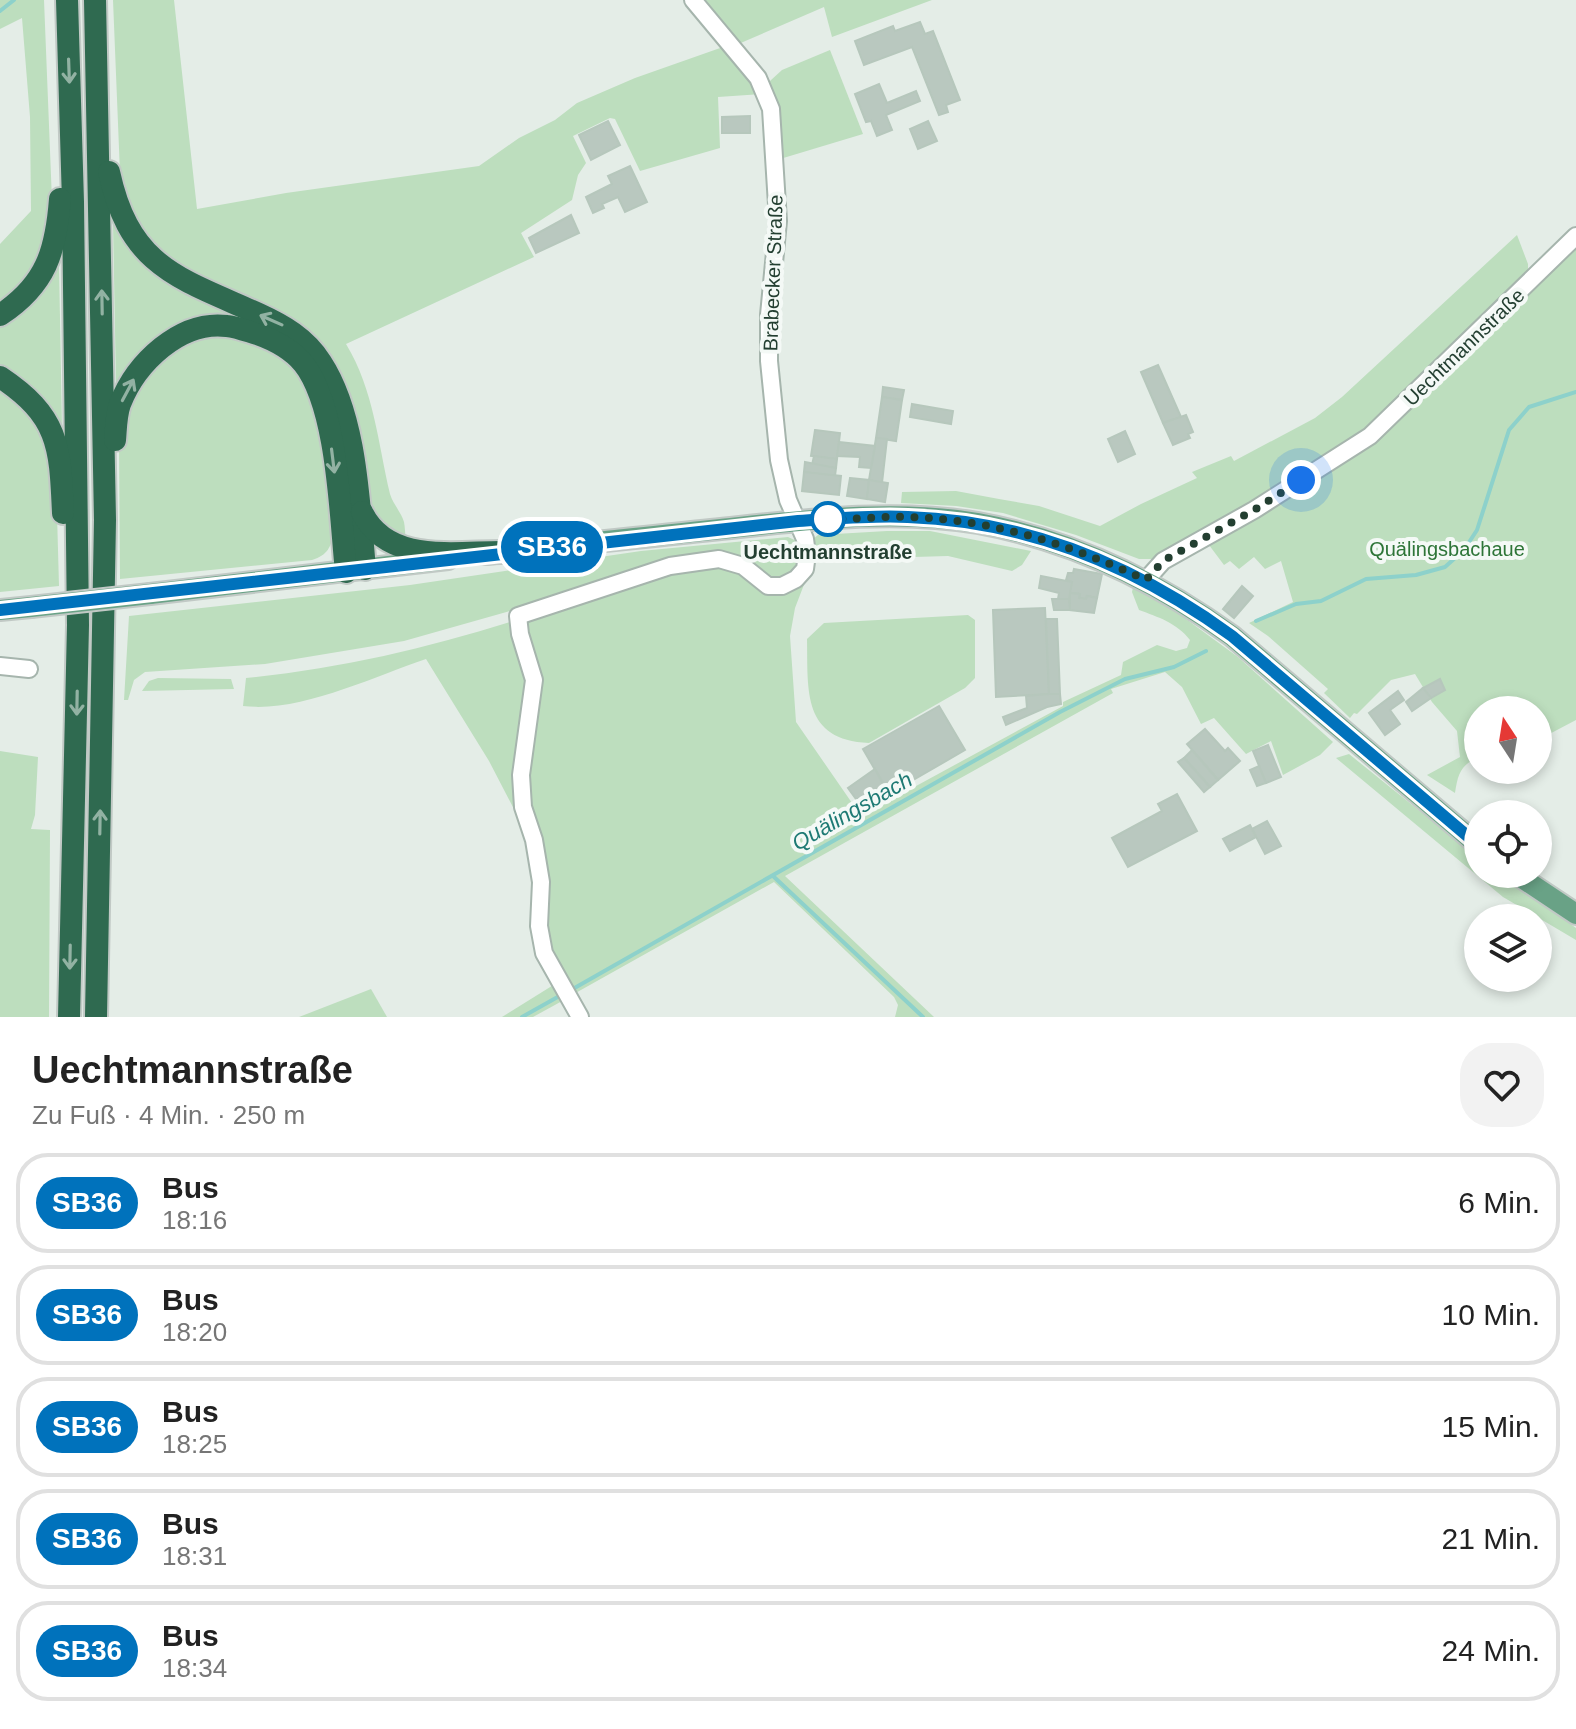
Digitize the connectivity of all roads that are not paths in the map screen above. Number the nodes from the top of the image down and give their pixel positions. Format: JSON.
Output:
{"nodes":[{"id":1,"x":67,"y":0,"type":"edge"},
{"id":2,"x":95,"y":0,"type":"edge"},
{"id":3,"x":693,"y":0,"type":"edge"},
{"id":4,"x":97,"y":57,"type":"junction"},
{"id":5,"x":72,"y":142,"type":"junction"},
{"id":6,"x":1576,"y":236,"type":"edge"},
{"id":7,"x":0,"y":315,"type":"edge"},
{"id":8,"x":0,"y":377,"type":"edge"},
{"id":9,"x":359,"y":507,"type":"junction"},
{"id":10,"x":105,"y":520,"type":"junction"},
{"id":11,"x":798,"y":521,"type":"junction"},
{"id":12,"x":501,"y":552,"type":"junction"},
{"id":13,"x":356,"y":570,"type":"junction"},
{"id":14,"x":1146,"y":580,"type":"junction"},
{"id":15,"x":0,"y":610,"type":"edge"},
{"id":16,"x":78,"y":625,"type":"junction"},
{"id":17,"x":0,"y":666,"type":"edge"},
{"id":18,"x":29,"y":669,"type":"dead end"},
{"id":19,"x":1464,"y":833,"type":"edge"},
{"id":20,"x":1537,"y":888,"type":"edge"},
{"id":21,"x":1576,"y":914,"type":"edge"},
{"id":22,"x":576,"y":1010,"type":"edge"},
{"id":23,"x":69,"y":1017,"type":"edge"},
{"id":24,"x":96,"y":1017,"type":"edge"}],
"edges":[{"from":1,"to":5,"type":"highway","one_way":true},
{"from":2,"to":4,"type":"highway"},
{"from":3,"to":11,"type":"street","name":"Brabecker Straße"},
{"from":9,"to":4,"type":"highway","one_way":true},
{"from":10,"to":4,"type":"highway","one_way":true},
{"from":5,"to":7,"type":"highway"},
{"from":5,"to":16,"type":"highway"},
{"from":6,"to":14,"type":"street","name":"Uechtmannstraße"},
{"from":8,"to":16,"type":"highway"},
{"from":9,"to":12,"type":"highway"},
{"from":9,"to":13,"type":"highway"},
{"from":10,"to":13,"type":"highway","one_way":true},
{"from":24,"to":10,"type":"highway","one_way":true},
{"from":11,"to":12,"type":"main road"},
{"from":11,"to":14,"type":"main road"},
{"from":11,"to":22,"type":"street","name":"Brabecker Straße"},
{"from":12,"to":13,"type":"main road"},
{"from":13,"to":15,"type":"main road","bridge":true},
{"from":14,"to":19,"type":"main road"},
{"from":16,"to":23,"type":"highway","one_way":true},
{"from":17,"to":18,"type":"street"},
{"from":20,"to":21,"type":"main road"}]}
